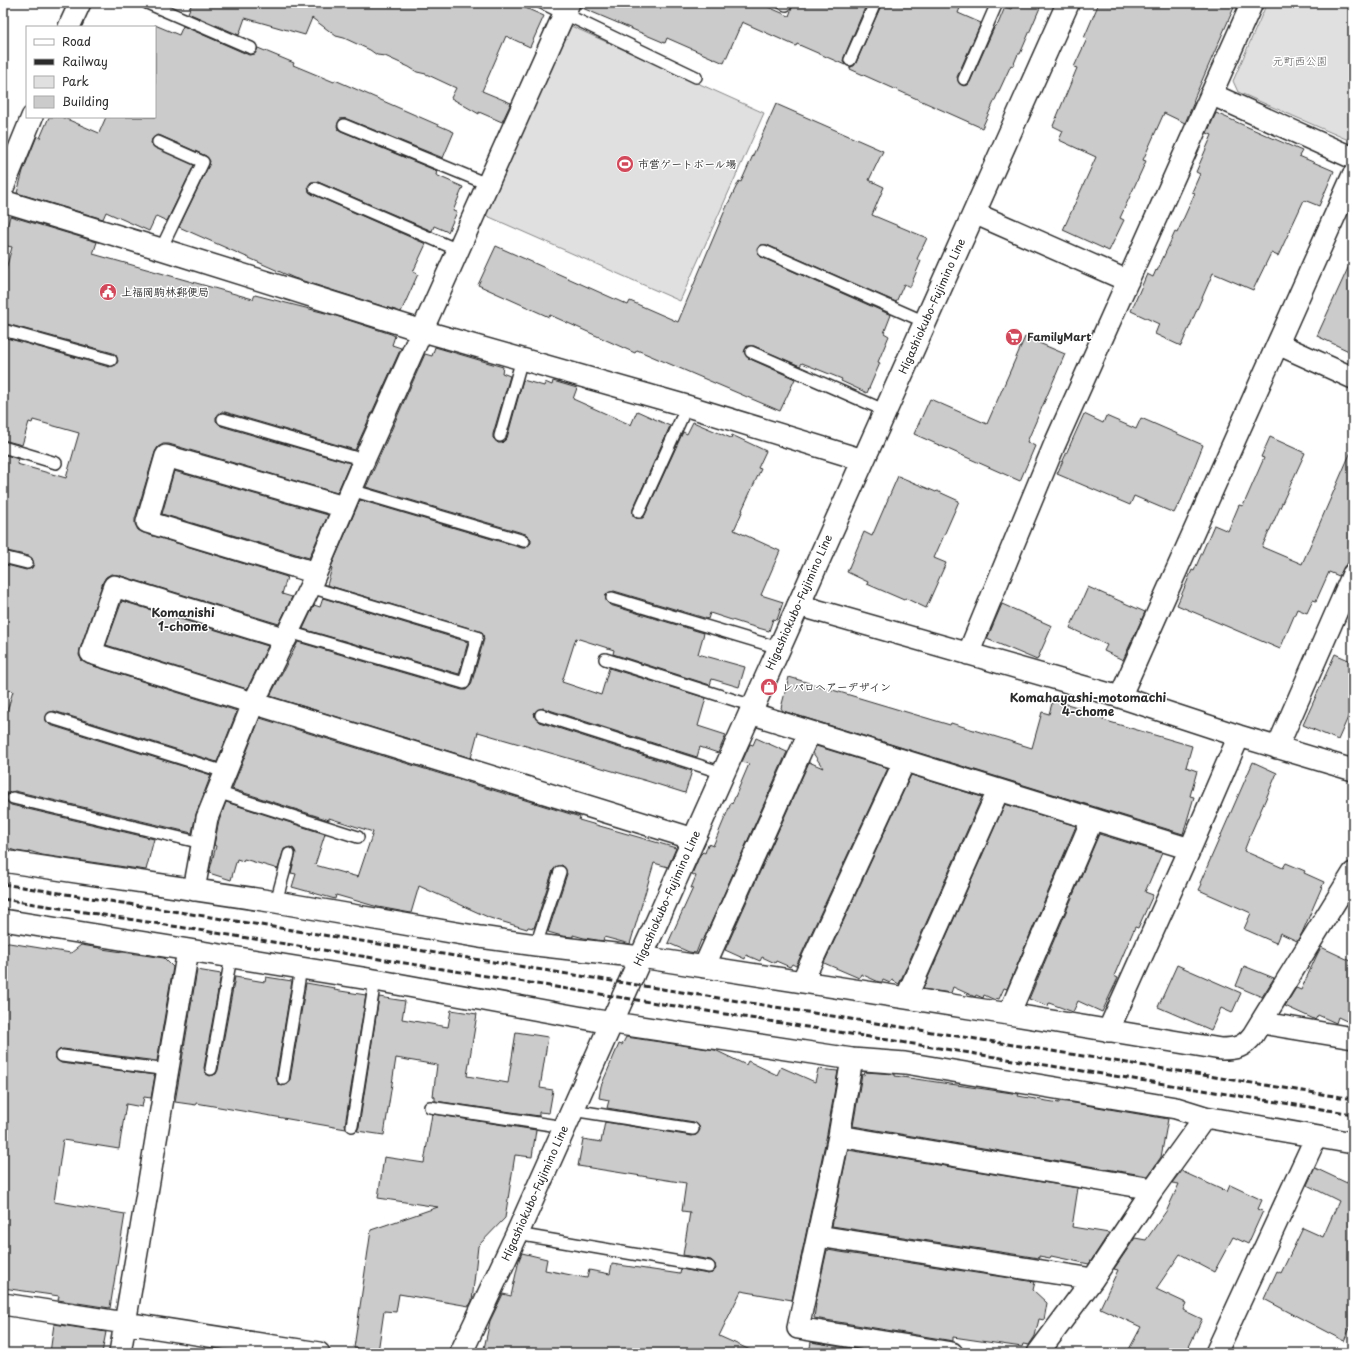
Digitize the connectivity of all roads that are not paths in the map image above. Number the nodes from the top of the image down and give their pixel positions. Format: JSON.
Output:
{"nodes":[{"id":1,"x":80,"y":3,"type":"edge"},
{"id":2,"x":147,"y":3,"type":"edge"},
{"id":3,"x":542,"y":3,"type":"edge"},
{"id":4,"x":875,"y":3,"type":"edge"},
{"id":5,"x":997,"y":3,"type":"edge"},
{"id":6,"x":1068,"y":3,"type":"edge"},
{"id":7,"x":1252,"y":3,"type":"edge"},
{"id":8,"x":567,"y":8,"type":"edge"},
{"id":9,"x":70,"y":26,"type":"edge"},
{"id":10,"x":251,"y":48,"type":"dead end"},
{"id":11,"x":850,"y":60,"type":"dead end"},
{"id":12,"x":696,"y":76,"type":"dead end"},
{"id":13,"x":964,"y":79,"type":"dead end"},
{"id":14,"x":1211,"y":94,"type":"junction"},
{"id":15,"x":32,"y":118,"type":"edge"},
{"id":16,"x":344,"y":126,"type":"dead end"},
{"id":17,"x":158,"y":142,"type":"dead end"},
{"id":18,"x":1353,"y":158,"type":"edge"},
{"id":19,"x":1353,"y":175,"type":"edge"},
{"id":20,"x":487,"y":184,"type":"junction"},
{"id":21,"x":3,"y":188,"type":"edge"},
{"id":22,"x":315,"y":188,"type":"dead end"},
{"id":23,"x":3,"y":202,"type":"edge"},
{"id":24,"x":974,"y":213,"type":"junction"},
{"id":25,"x":161,"y":249,"type":"junction"},
{"id":26,"x":458,"y":250,"type":"junction"},
{"id":27,"x":764,"y":251,"type":"dead end"},
{"id":28,"x":1128,"y":281,"type":"junction"},
{"id":29,"x":925,"y":322,"type":"junction"},
{"id":30,"x":3,"y":330,"type":"edge"},
{"id":31,"x":423,"y":331,"type":"junction"},
{"id":32,"x":1278,"y":344,"type":"junction"},
{"id":33,"x":751,"y":352,"type":"dead end"},
{"id":34,"x":522,"y":359,"type":"junction"},
{"id":35,"x":110,"y":360,"type":"dead end"},
{"id":36,"x":1353,"y":378,"type":"edge"},
{"id":37,"x":687,"y":406,"type":"junction"},
{"id":38,"x":886,"y":411,"type":"junction"},
{"id":39,"x":223,"y":419,"type":"dead end"},
{"id":40,"x":500,"y":436,"type":"dead end"},
{"id":41,"x":3,"y":447,"type":"edge"},
{"id":42,"x":364,"y":460,"type":"junction"},
{"id":43,"x":863,"y":460,"type":"junction"},
{"id":44,"x":56,"y":463,"type":"dead end"},
{"id":45,"x":347,"y":498,"type":"junction"},
{"id":46,"x":639,"y":512,"type":"dead end"},
{"id":47,"x":524,"y":541,"type":"dead end"},
{"id":48,"x":3,"y":557,"type":"edge"},
{"id":49,"x":27,"y":563,"type":"dead end"},
{"id":50,"x":1353,"y":574,"type":"edge"},
{"id":51,"x":313,"y":580,"type":"junction"},
{"id":52,"x":612,"y":598,"type":"dead end"},
{"id":53,"x":798,"y":605,"type":"junction"},
{"id":54,"x":287,"y":635,"type":"junction"},
{"id":55,"x":779,"y":648,"type":"junction"},
{"id":56,"x":968,"y":654,"type":"junction"},
{"id":57,"x":604,"y":659,"type":"dead end"},
{"id":58,"x":1120,"y":697,"type":"junction"},
{"id":59,"x":253,"y":704,"type":"junction"},
{"id":60,"x":751,"y":709,"type":"junction"},
{"id":61,"x":540,"y":715,"type":"dead end"},
{"id":62,"x":52,"y":718,"type":"dead end"},
{"id":63,"x":809,"y":733,"type":"junction"},
{"id":64,"x":1238,"y":736,"type":"junction"},
{"id":65,"x":1277,"y":748,"type":"junction"},
{"id":66,"x":904,"y":762,"type":"junction"},
{"id":67,"x":1353,"y":770,"type":"edge"},
{"id":68,"x":225,"y":772,"type":"junction"},
{"id":69,"x":723,"y":773,"type":"junction"},
{"id":70,"x":998,"y":791,"type":"junction"},
{"id":71,"x":217,"y":792,"type":"junction"},
{"id":72,"x":13,"y":798,"type":"dead end"},
{"id":73,"x":1092,"y":820,"type":"junction"},
{"id":74,"x":358,"y":837,"type":"dead end"},
{"id":75,"x":694,"y":839,"type":"junction"},
{"id":76,"x":202,"y":843,"type":"junction"},
{"id":77,"x":1190,"y":849,"type":"junction"},
{"id":78,"x":289,"y":854,"type":"dead end"},
{"id":79,"x":3,"y":861,"type":"edge"},
{"id":80,"x":560,"y":872,"type":"dead end"},
{"id":81,"x":1353,"y":873,"type":"edge"},
{"id":82,"x":194,"y":890,"type":"junction"},
{"id":83,"x":276,"y":902,"type":"junction"},
{"id":84,"x":3,"y":920,"type":"edge"},
{"id":85,"x":536,"y":945,"type":"junction"},
{"id":86,"x":188,"y":950,"type":"junction"},
{"id":87,"x":231,"y":957,"type":"junction"},
{"id":88,"x":641,"y":957,"type":"junction"},
{"id":89,"x":704,"y":967,"type":"junction"},
{"id":90,"x":300,"y":968,"type":"junction"},
{"id":91,"x":375,"y":980,"type":"junction"},
{"id":92,"x":802,"y":982,"type":"junction"},
{"id":93,"x":906,"y":998,"type":"junction"},
{"id":94,"x":1009,"y":1014,"type":"junction"},
{"id":95,"x":611,"y":1023,"type":"junction"},
{"id":96,"x":1262,"y":1023,"type":"junction"},
{"id":97,"x":1108,"y":1031,"type":"junction"},
{"id":98,"x":1353,"y":1038,"type":"edge"},
{"id":99,"x":62,"y":1056,"type":"dead end"},
{"id":100,"x":852,"y":1059,"type":"junction"},
{"id":101,"x":211,"y":1069,"type":"dead end"},
{"id":102,"x":168,"y":1070,"type":"junction"},
{"id":103,"x":283,"y":1079,"type":"dead end"},
{"id":104,"x":430,"y":1107,"type":"dead end"},
{"id":105,"x":1206,"y":1117,"type":"junction"},
{"id":106,"x":568,"y":1118,"type":"junction"},
{"id":107,"x":352,"y":1126,"type":"dead end"},
{"id":108,"x":693,"y":1129,"type":"dead end"},
{"id":109,"x":839,"y":1136,"type":"junction"},
{"id":110,"x":1316,"y":1137,"type":"junction"},
{"id":111,"x":1353,"y":1143,"type":"edge"},
{"id":112,"x":1153,"y":1189,"type":"junction"},
{"id":113,"x":517,"y":1234,"type":"junction"},
{"id":114,"x":818,"y":1236,"type":"junction"},
{"id":115,"x":709,"y":1267,"type":"dead end"},
{"id":116,"x":1093,"y":1280,"type":"junction"},
{"id":117,"x":3,"y":1304,"type":"edge"},
{"id":118,"x":125,"y":1322,"type":"junction"},
{"id":119,"x":120,"y":1353,"type":"edge"},
{"id":120,"x":319,"y":1353,"type":"edge"},
{"id":121,"x":462,"y":1353,"type":"edge"},
{"id":122,"x":952,"y":1353,"type":"edge"},
{"id":123,"x":1038,"y":1353,"type":"edge"},
{"id":124,"x":1216,"y":1353,"type":"edge"}],
"edges":[{"from":1,"to":9,"type":"street"},
{"from":2,"to":10,"type":"lane"},
{"from":3,"to":8,"type":"lane"},
{"from":4,"to":11,"type":"lane"},
{"from":5,"to":13,"type":"lane"},
{"from":6,"to":24,"type":"main road","name":"Higashiokubo-Fujimino Line"},
{"from":7,"to":14,"type":"street"},
{"from":8,"to":12,"type":"lane"},
{"from":8,"to":20,"type":"street"},
{"from":14,"to":18,"type":"street"},
{"from":14,"to":28,"type":"street"},
{"from":15,"to":21,"type":"street"},
{"from":16,"to":20,"type":"lane"},
{"from":17,"to":25,"type":"lane"},
{"from":19,"to":32,"type":"street"},
{"from":20,"to":26,"type":"street"},
{"from":22,"to":26,"type":"lane"},
{"from":23,"to":25,"type":"street"},
{"from":24,"to":28,"type":"street"},
{"from":24,"to":29,"type":"main road","name":"Higashiokubo-Fujimino Line"},
{"from":25,"to":31,"type":"street"},
{"from":26,"to":31,"type":"street"},
{"from":27,"to":29,"type":"lane"},
{"from":28,"to":56,"type":"street"},
{"from":29,"to":38,"type":"main road","name":"Higashiokubo-Fujimino Line"},
{"from":30,"to":35,"type":"lane"},
{"from":31,"to":34,"type":"street"},
{"from":31,"to":42,"type":"street"},
{"from":32,"to":36,"type":"street"},
{"from":32,"to":58,"type":"street"},
{"from":33,"to":38,"type":"lane"},
{"from":34,"to":37,"type":"street"},
{"from":34,"to":40,"type":"lane"},
{"from":37,"to":43,"type":"street"},
{"from":37,"to":46,"type":"lane"},
{"from":38,"to":43,"type":"main road","name":"Higashiokubo-Fujimino Line"},
{"from":39,"to":42,"type":"lane"},
{"from":41,"to":44,"type":"lane"},
{"from":42,"to":45,"type":"street"},
{"from":43,"to":53,"type":"main road","name":"Higashiokubo-Fujimino Line"},
{"from":45,"to":47,"type":"lane"},
{"from":45,"to":51,"type":"street"},
{"from":45,"to":51,"type":"street"},
{"from":48,"to":49,"type":"lane"},
{"from":50,"to":65,"type":"street"},
{"from":51,"to":54,"type":"street"},
{"from":51,"to":54,"type":"lane"},
{"from":52,"to":55,"type":"lane"},
{"from":53,"to":55,"type":"main road","name":"Higashiokubo-Fujimino Line"},
{"from":53,"to":56,"type":"street"},
{"from":54,"to":59,"type":"street"},
{"from":54,"to":59,"type":"street"},
{"from":55,"to":60,"type":"main road","name":"Higashiokubo-Fujimino Line"},
{"from":56,"to":58,"type":"street"},
{"from":57,"to":60,"type":"lane"},
{"from":58,"to":64,"type":"street"},
{"from":59,"to":68,"type":"street"},
{"from":59,"to":75,"type":"street"},
{"from":60,"to":63,"type":"street"},
{"from":60,"to":69,"type":"main road","name":"Higashiokubo-Fujimino Line"},
{"from":61,"to":69,"type":"lane"},
{"from":62,"to":68,"type":"lane"},
{"from":63,"to":66,"type":"street"},
{"from":63,"to":89,"type":"street"},
{"from":64,"to":65,"type":"street"},
{"from":64,"to":77,"type":"street"},
{"from":65,"to":67,"type":"street"},
{"from":66,"to":70,"type":"street"},
{"from":66,"to":92,"type":"street"},
{"from":68,"to":71,"type":"street"},
{"from":69,"to":75,"type":"main road","name":"Higashiokubo-Fujimino Line"},
{"from":70,"to":73,"type":"street"},
{"from":70,"to":93,"type":"street"},
{"from":71,"to":74,"type":"lane"},
{"from":71,"to":76,"type":"street"},
{"from":72,"to":76,"type":"lane"},
{"from":73,"to":77,"type":"street"},
{"from":73,"to":94,"type":"street"},
{"from":75,"to":88,"type":"main road","name":"Higashiokubo-Fujimino Line"},
{"from":76,"to":82,"type":"street"},
{"from":77,"to":97,"type":"street"},
{"from":78,"to":83,"type":"lane"},
{"from":79,"to":82,"type":"street"},
{"from":80,"to":85,"type":"lane"},
{"from":81,"to":96,"type":"street"},
{"from":82,"to":83,"type":"street"},
{"from":83,"to":85,"type":"street"},
{"from":84,"to":86,"type":"street"},
{"from":85,"to":88,"type":"street"},
{"from":86,"to":87,"type":"street"},
{"from":86,"to":102,"type":"street"},
{"from":87,"to":90,"type":"street"},
{"from":87,"to":101,"type":"lane"},
{"from":88,"to":89,"type":"street"},
{"from":88,"to":95,"type":"main road","name":"Higashiokubo-Fujimino Line"},
{"from":89,"to":92,"type":"street"},
{"from":90,"to":91,"type":"street"},
{"from":90,"to":103,"type":"lane"},
{"from":91,"to":95,"type":"street"},
{"from":91,"to":107,"type":"lane"},
{"from":92,"to":93,"type":"street"},
{"from":93,"to":94,"type":"street"},
{"from":94,"to":97,"type":"street"},
{"from":95,"to":100,"type":"street"},
{"from":95,"to":106,"type":"main road","name":"Higashiokubo-Fujimino Line"},
{"from":96,"to":97,"type":"street"},
{"from":96,"to":98,"type":"street"},
{"from":99,"to":102,"type":"lane"},
{"from":100,"to":105,"type":"street"},
{"from":100,"to":109,"type":"street"},
{"from":102,"to":118,"type":"street"},
{"from":104,"to":106,"type":"lane"},
{"from":105,"to":110,"type":"street"},
{"from":105,"to":112,"type":"street"},
{"from":106,"to":108,"type":"lane"},
{"from":106,"to":113,"type":"main road","name":"Higashiokubo-Fujimino Line"},
{"from":109,"to":112,"type":"street"},
{"from":109,"to":114,"type":"street"},
{"from":110,"to":111,"type":"street"},
{"from":110,"to":124,"type":"street"},
{"from":112,"to":116,"type":"street"},
{"from":113,"to":115,"type":"lane"},
{"from":113,"to":121,"type":"main road","name":"Higashiokubo-Fujimino Line"},
{"from":114,"to":116,"type":"street"},
{"from":114,"to":122,"type":"street"},
{"from":116,"to":123,"type":"street"},
{"from":117,"to":118,"type":"street"},
{"from":118,"to":119,"type":"street"},
{"from":118,"to":120,"type":"street"}]}
